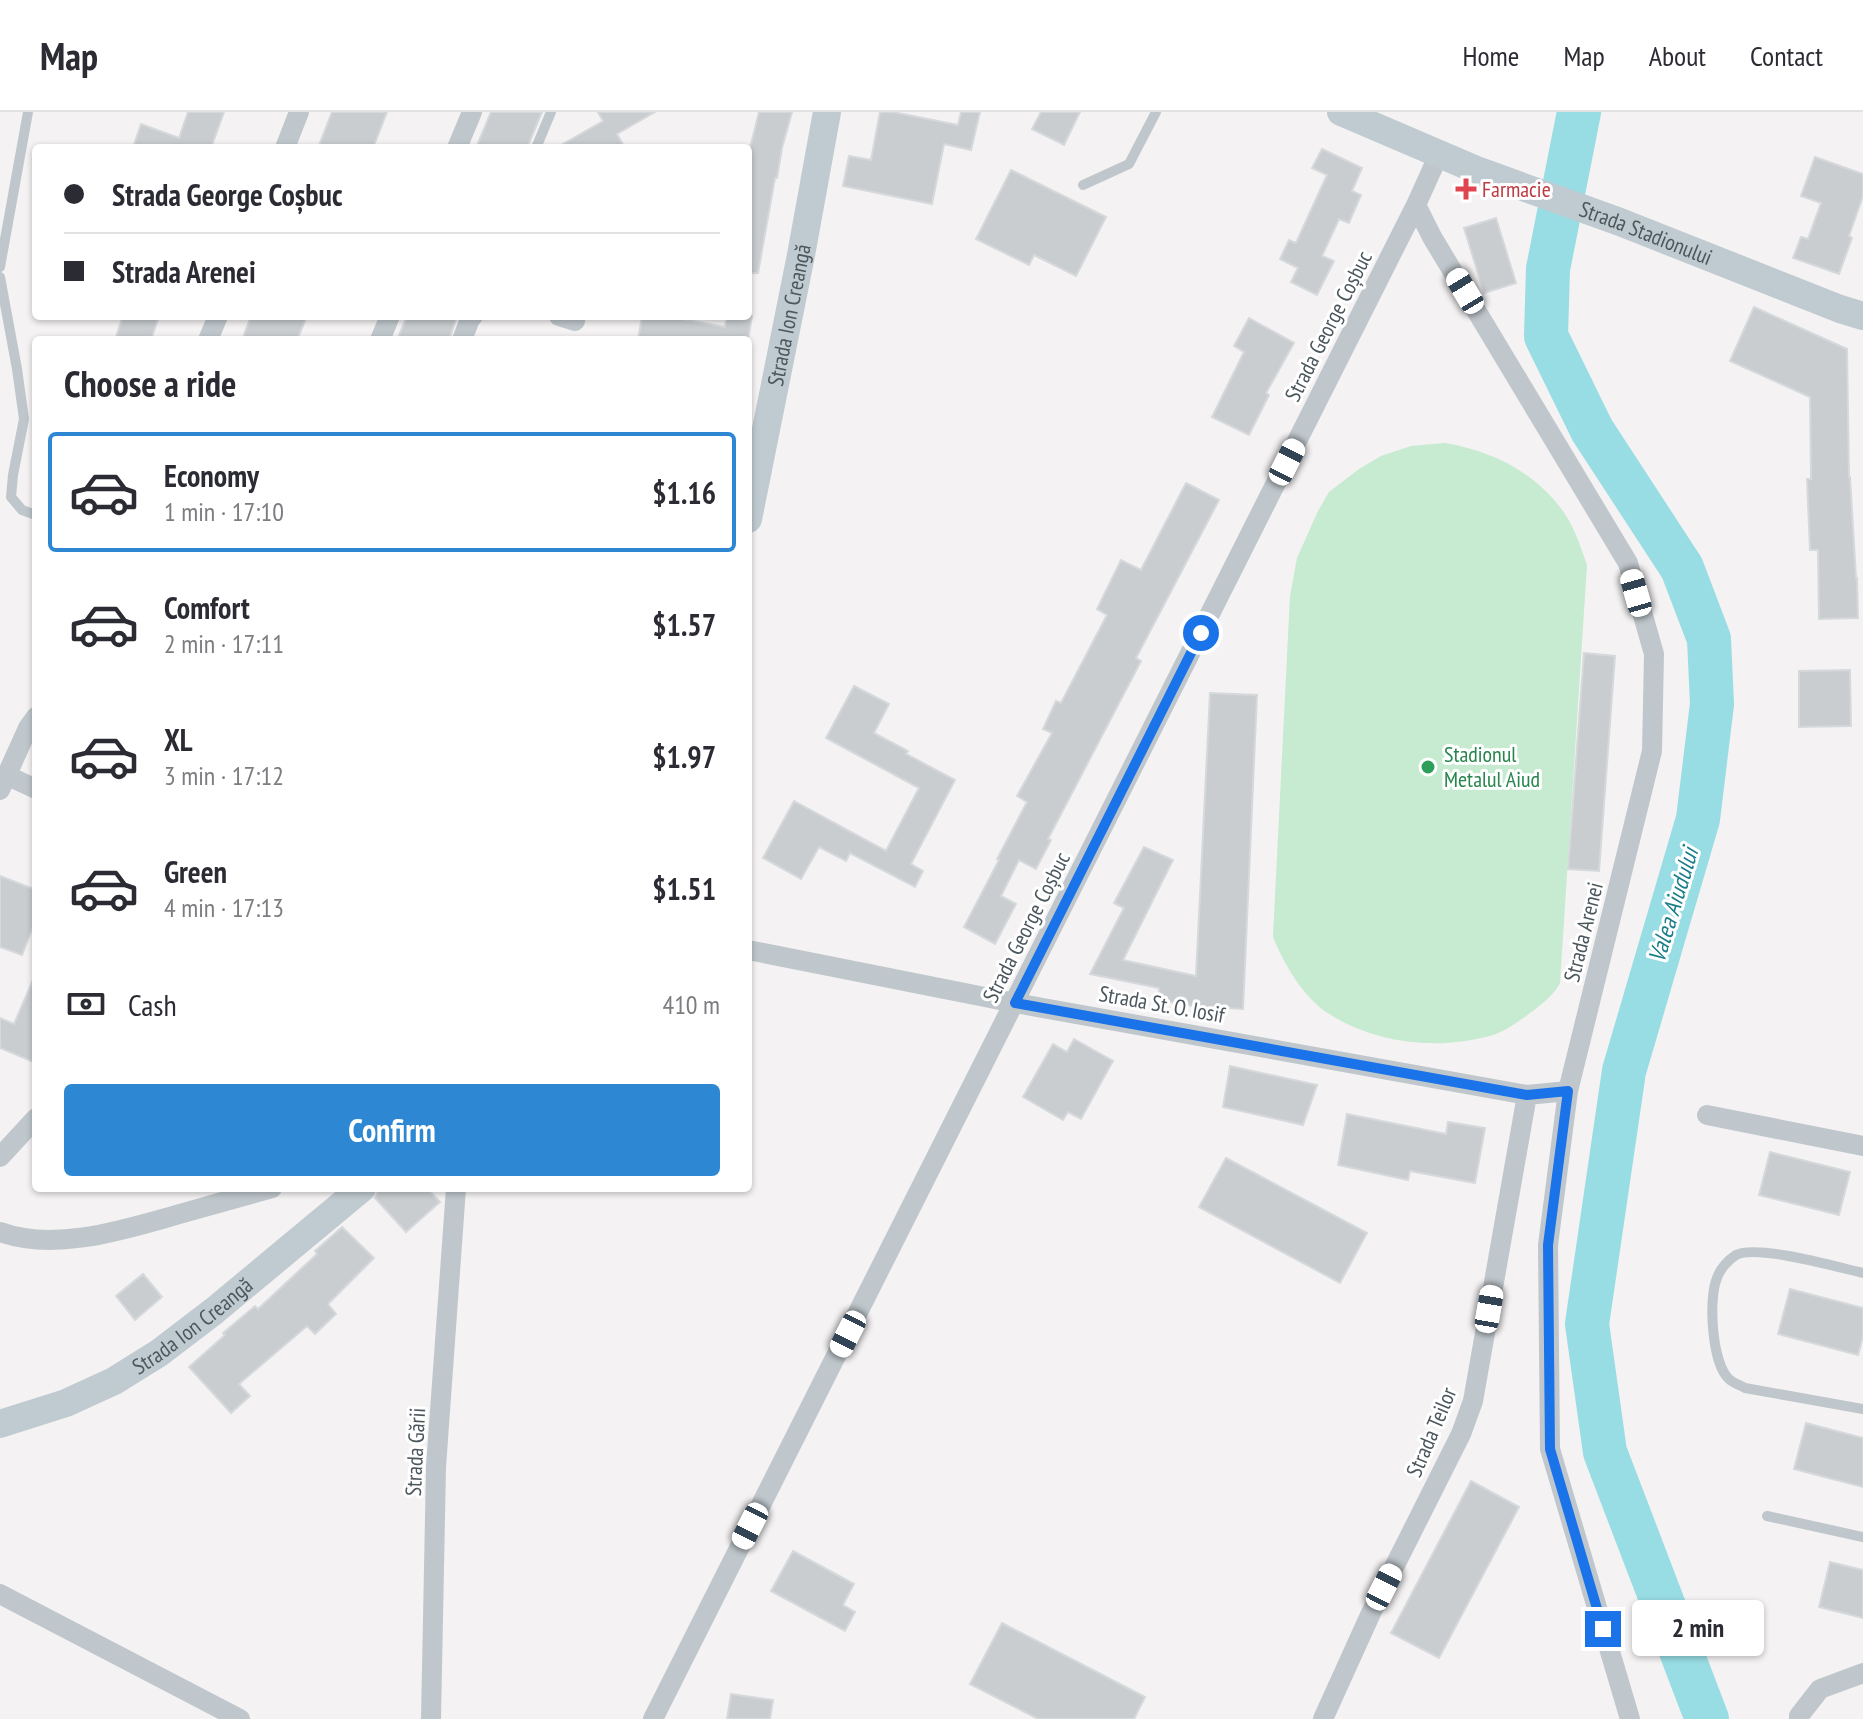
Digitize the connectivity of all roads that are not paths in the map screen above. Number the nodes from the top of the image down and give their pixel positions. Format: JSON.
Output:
{"nodes":[{"id":1,"x":28,"y":112,"type":"edge"},
{"id":2,"x":299,"y":112,"type":"edge"},
{"id":3,"x":472,"y":112,"type":"edge"},
{"id":4,"x":551,"y":112,"type":"edge"},
{"id":5,"x":827,"y":112,"type":"edge"},
{"id":6,"x":1156,"y":112,"type":"edge"},
{"id":7,"x":1341,"y":112,"type":"edge"},
{"id":8,"x":287,"y":144,"type":"edge"},
{"id":9,"x":459,"y":144,"type":"edge"},
{"id":10,"x":538,"y":144,"type":"edge"},
{"id":11,"x":1439,"y":154,"type":"junction"},
{"id":12,"x":1083,"y":185,"type":"dead end"},
{"id":13,"x":1416,"y":205,"type":"junction"},
{"id":14,"x":0,"y":267,"type":"edge"},
{"id":15,"x":0,"y":277,"type":"edge"},
{"id":16,"x":1863,"y":316,"type":"edge"},
{"id":17,"x":752,"y":499,"type":"edge"},
{"id":18,"x":32,"y":514,"type":"edge"},
{"id":19,"x":32,"y":722,"type":"edge"},
{"id":20,"x":3,"y":783,"type":"edge"},
{"id":21,"x":32,"y":788,"type":"edge"},
{"id":22,"x":752,"y":951,"type":"edge"},
{"id":23,"x":1015,"y":1003,"type":"junction"},
{"id":24,"x":1568,"y":1091,"type":"junction"},
{"id":25,"x":1527,"y":1095,"type":"junction"},
{"id":26,"x":1707,"y":1115,"type":"dead end"},
{"id":27,"x":32,"y":1122,"type":"edge"},
{"id":28,"x":1863,"y":1146,"type":"edge"},
{"id":29,"x":0,"y":1157,"type":"edge"},
{"id":30,"x":258,"y":1192,"type":"edge"},
{"id":31,"x":357,"y":1192,"type":"edge"},
{"id":32,"x":456,"y":1192,"type":"edge"},
{"id":33,"x":0,"y":1232,"type":"edge"},
{"id":34,"x":1863,"y":1273,"type":"edge"},
{"id":35,"x":1863,"y":1409,"type":"edge"},
{"id":36,"x":0,"y":1424,"type":"edge"},
{"id":37,"x":1767,"y":1516,"type":"dead end"},
{"id":38,"x":1863,"y":1537,"type":"edge"},
{"id":39,"x":0,"y":1594,"type":"edge"},
{"id":40,"x":1863,"y":1673,"type":"edge"},
{"id":41,"x":240,"y":1719,"type":"edge"},
{"id":42,"x":431,"y":1719,"type":"edge"},
{"id":43,"x":653,"y":1719,"type":"edge"},
{"id":44,"x":1323,"y":1719,"type":"edge"},
{"id":45,"x":1630,"y":1719,"type":"edge"},
{"id":46,"x":1799,"y":1719,"type":"edge"}],
"edges":[{"from":1,"to":14,"type":"lane"},
{"from":2,"to":8,"type":"street"},
{"from":3,"to":9,"type":"street"},
{"from":4,"to":10,"type":"lane"},
{"from":5,"to":17,"type":"main road","name":"Strada Ion Creangă"},
{"from":6,"to":12,"type":"lane"},
{"from":7,"to":11,"type":"main road","name":"Strada Stadionului"},
{"from":11,"to":13,"type":"street","name":"Strada George Coșbuc"},
{"from":11,"to":16,"type":"main road","name":"Strada Stadionului"},
{"from":13,"to":23,"type":"street","name":"Strada George Coșbuc"},
{"from":13,"to":24,"type":"street","name":"Strada Arenei"},
{"from":15,"to":18,"type":"lane"},
{"from":19,"to":20,"type":"street"},
{"from":20,"to":21,"type":"street"},
{"from":22,"to":23,"type":"street","name":"Strada St. O. Iosif"},
{"from":23,"to":25,"type":"street","name":"Strada St. O. Iosif"},
{"from":23,"to":43,"type":"street","name":"Strada George Coșbuc"},
{"from":24,"to":25,"type":"street","name":"Strada St. O. Iosif"},
{"from":24,"to":45,"type":"street","name":"Strada Arenei"},
{"from":25,"to":44,"type":"street","name":"Strada Teilor"},
{"from":26,"to":28,"type":"street"},
{"from":27,"to":29,"type":"street"},
{"from":30,"to":33,"type":"street"},
{"from":31,"to":36,"type":"main road","name":"Strada Ion Creangă"},
{"from":32,"to":42,"type":"street","name":"Strada Gării"},
{"from":34,"to":35,"type":"lane"},
{"from":37,"to":38,"type":"lane"},
{"from":39,"to":41,"type":"street"},
{"from":40,"to":46,"type":"street"}]}
